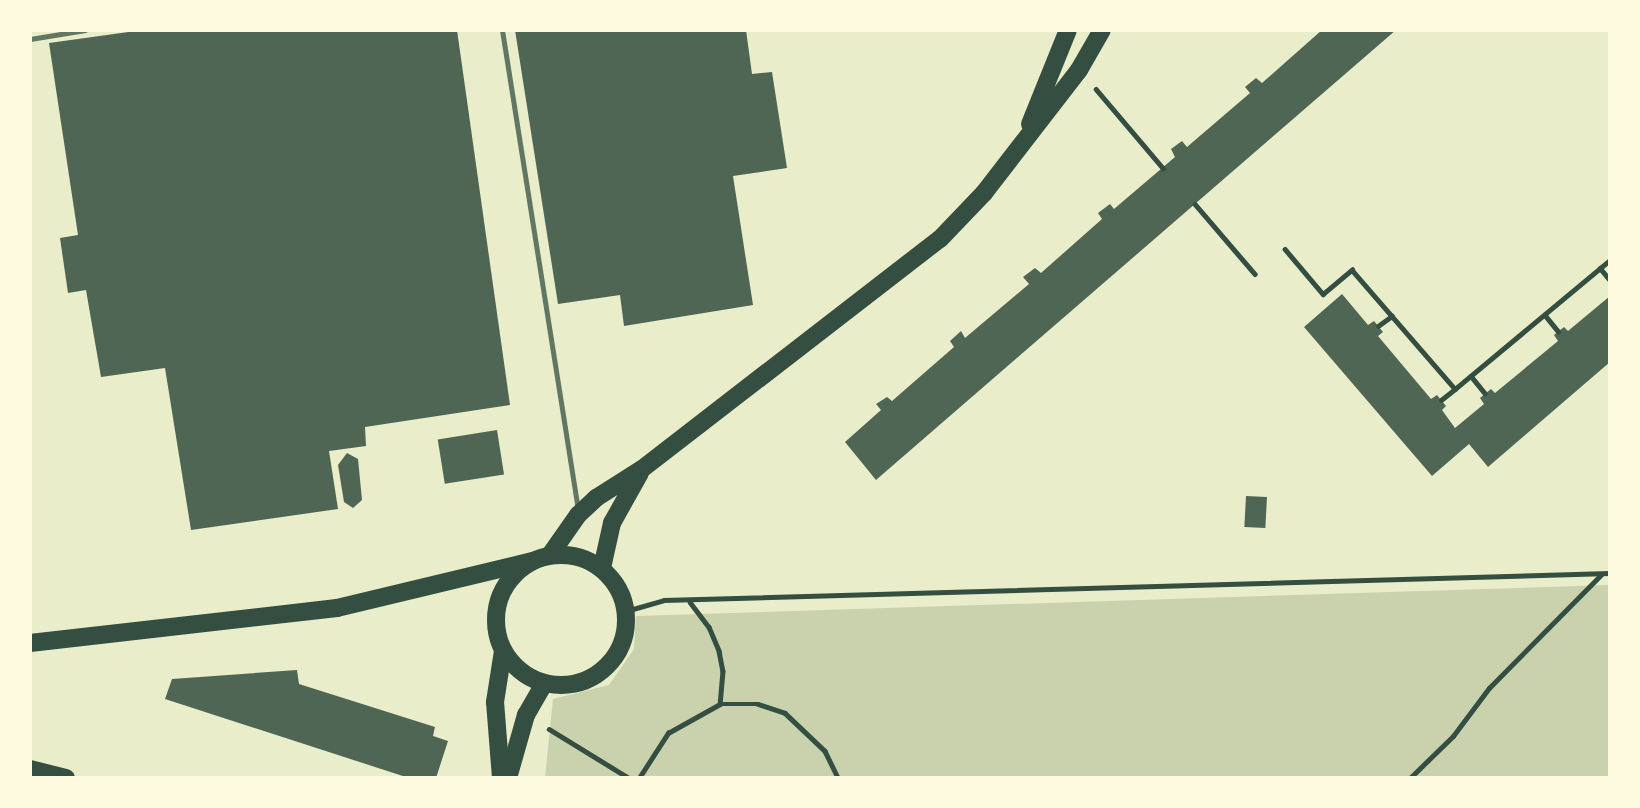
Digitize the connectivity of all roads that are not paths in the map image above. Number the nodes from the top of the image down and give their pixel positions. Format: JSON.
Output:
{"nodes":[{"id":1,"x":85,"y":30,"type":"edge"},
{"id":2,"x":502,"y":30,"type":"edge"},
{"id":3,"x":1068,"y":30,"type":"edge"},
{"id":4,"x":1102,"y":30,"type":"edge"},
{"id":5,"x":30,"y":39,"type":"edge"},
{"id":6,"x":1026,"y":136,"type":"junction"},
{"id":7,"x":642,"y":470,"type":"junction"},
{"id":8,"x":578,"y":515,"type":"junction"},
{"id":9,"x":542,"y":558,"type":"junction"},
{"id":10,"x":602,"y":568,"type":"junction"},
{"id":11,"x":33,"y":641,"type":"edge"},
{"id":12,"x":503,"y":651,"type":"junction"},
{"id":13,"x":544,"y":684,"type":"junction"},
{"id":14,"x":30,"y":769,"type":"edge"},
{"id":15,"x":65,"y":778,"type":"edge"},
{"id":16,"x":501,"y":778,"type":"edge"},
{"id":17,"x":508,"y":778,"type":"edge"}],
"edges":[{"from":1,"to":5,"type":"lane"},
{"from":2,"to":8,"type":"lane"},
{"from":3,"to":6,"type":"main road"},
{"from":4,"to":6,"type":"main road"},
{"from":6,"to":7,"type":"main road"},
{"from":7,"to":8,"type":"main road"},
{"from":7,"to":10,"type":"main road"},
{"from":8,"to":9,"type":"main road"},
{"from":9,"to":10,"type":"main road"},
{"from":9,"to":11,"type":"main road"},
{"from":9,"to":12,"type":"main road"},
{"from":10,"to":13,"type":"main road"},
{"from":12,"to":13,"type":"main road"},
{"from":12,"to":16,"type":"main road"},
{"from":13,"to":17,"type":"main road"},
{"from":14,"to":15,"type":"main road"}]}
